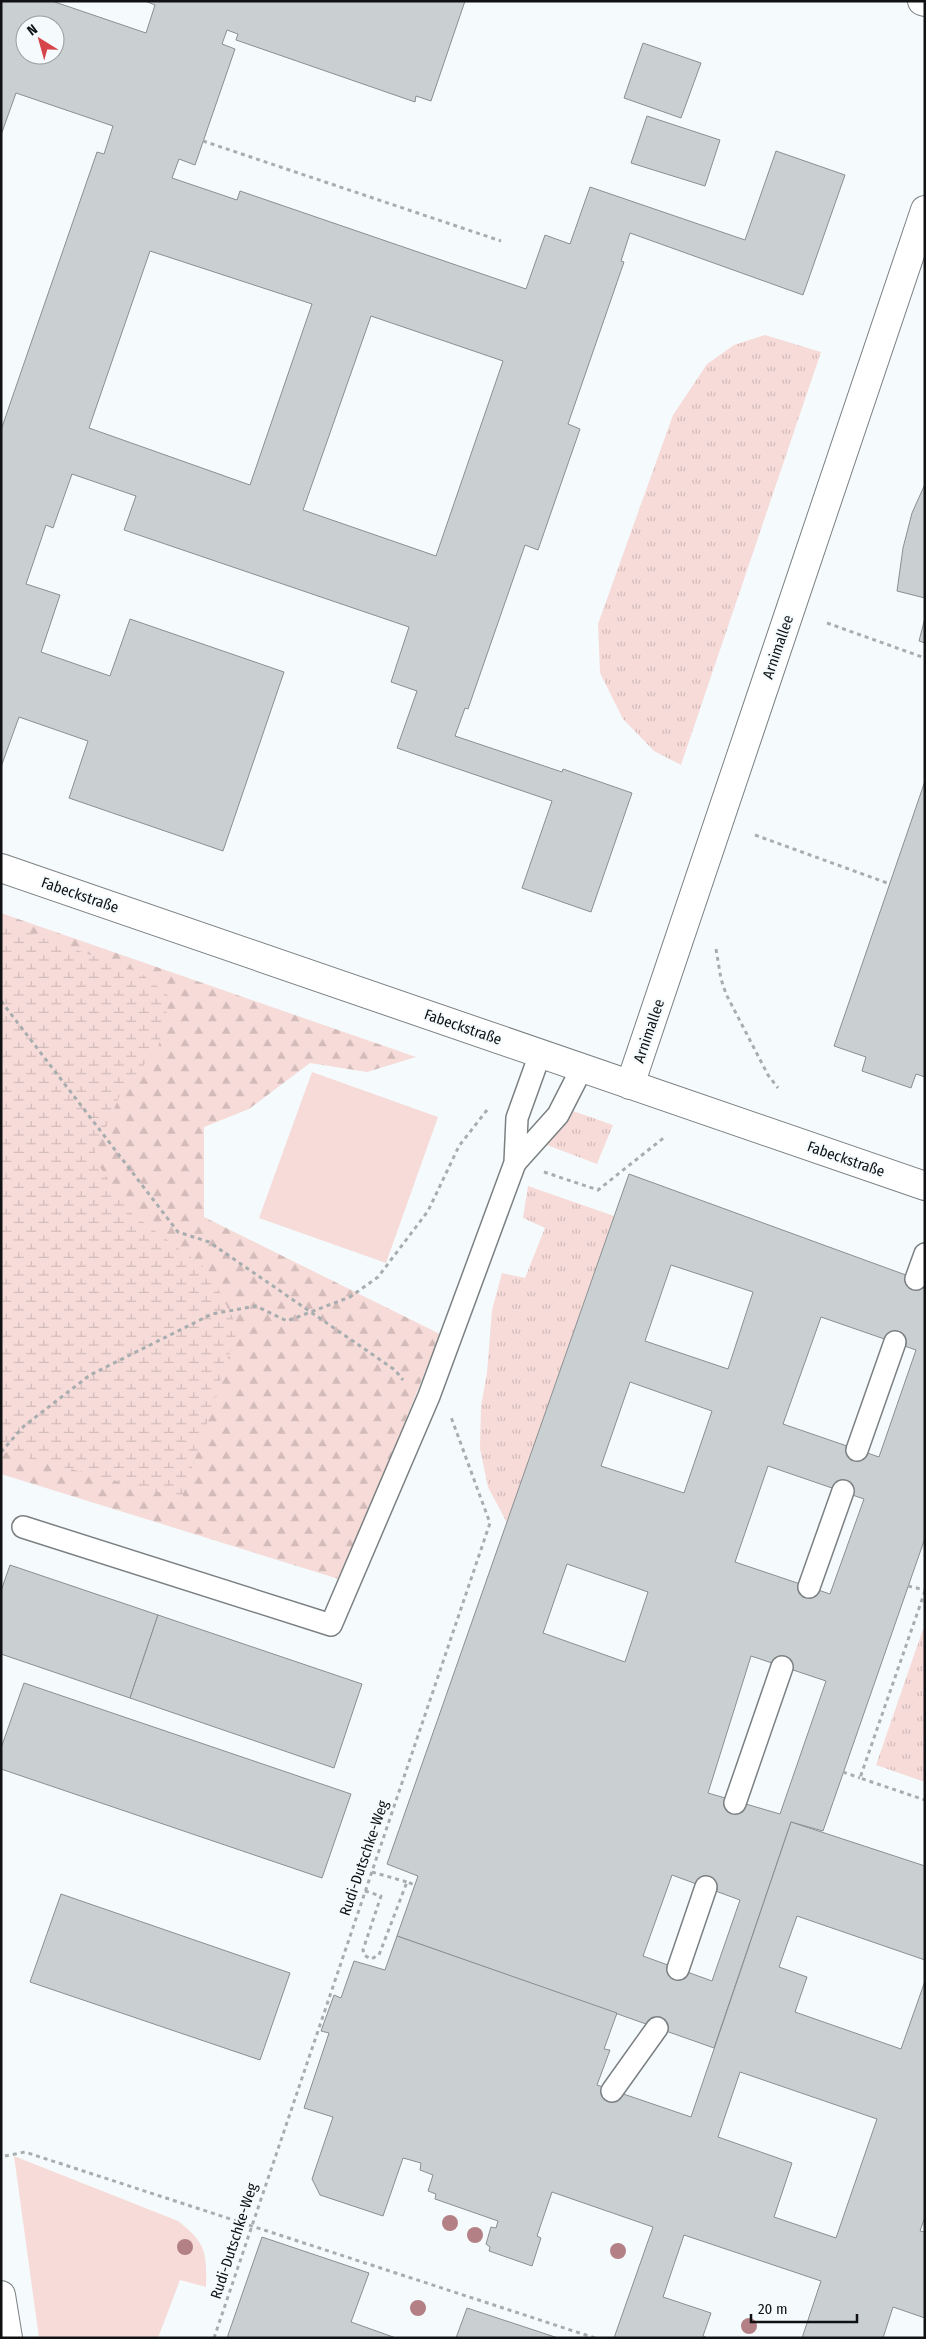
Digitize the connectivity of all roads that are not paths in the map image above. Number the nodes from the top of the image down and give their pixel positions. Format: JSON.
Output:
{"nodes":[{"id":1,"x":925,"y":210,"type":"edge"},
{"id":2,"x":1,"y":868,"type":"edge"},
{"id":3,"x":540,"y":1054,"type":"junction"},
{"id":4,"x":582,"y":1068,"type":"junction"},
{"id":5,"x":630,"y":1085,"type":"junction"},
{"id":6,"x":515,"y":1163,"type":"junction"},
{"id":7,"x":925,"y":1186,"type":"edge"},
{"id":8,"x":925,"y":1254,"type":"edge"},
{"id":9,"x":916,"y":1279,"type":"dead end"},
{"id":10,"x":894,"y":1342,"type":"dead end"},
{"id":11,"x":857,"y":1450,"type":"dead end"},
{"id":12,"x":843,"y":1491,"type":"dead end"},
{"id":13,"x":23,"y":1527,"type":"dead end"},
{"id":14,"x":809,"y":1587,"type":"dead end"},
{"id":15,"x":782,"y":1666,"type":"dead end"},
{"id":16,"x":735,"y":1803,"type":"dead end"},
{"id":17,"x":706,"y":1887,"type":"dead end"},
{"id":18,"x":678,"y":1969,"type":"dead end"},
{"id":19,"x":657,"y":2028,"type":"dead end"},
{"id":20,"x":612,"y":2091,"type":"dead end"},
{"id":21,"x":1,"y":2295,"type":"edge"},
{"id":22,"x":8,"y":2338,"type":"edge"}],
"edges":[{"from":1,"to":5,"type":"street","name":"Arnimallee"},
{"from":2,"to":3,"type":"street","name":"Fabeckstraße"},
{"from":3,"to":4,"type":"street","name":"Fabeckstraße"},
{"from":3,"to":6,"type":"lane"},
{"from":4,"to":5,"type":"street","name":"Fabeckstraße"},
{"from":4,"to":6,"type":"lane"},
{"from":5,"to":7,"type":"street","name":"Fabeckstraße"},
{"from":6,"to":13,"type":"lane"},
{"from":8,"to":9,"type":"lane"},
{"from":10,"to":11,"type":"lane"},
{"from":12,"to":14,"type":"lane"},
{"from":15,"to":16,"type":"lane"},
{"from":17,"to":18,"type":"lane"},
{"from":19,"to":20,"type":"lane"},
{"from":21,"to":22,"type":"street"}]}
